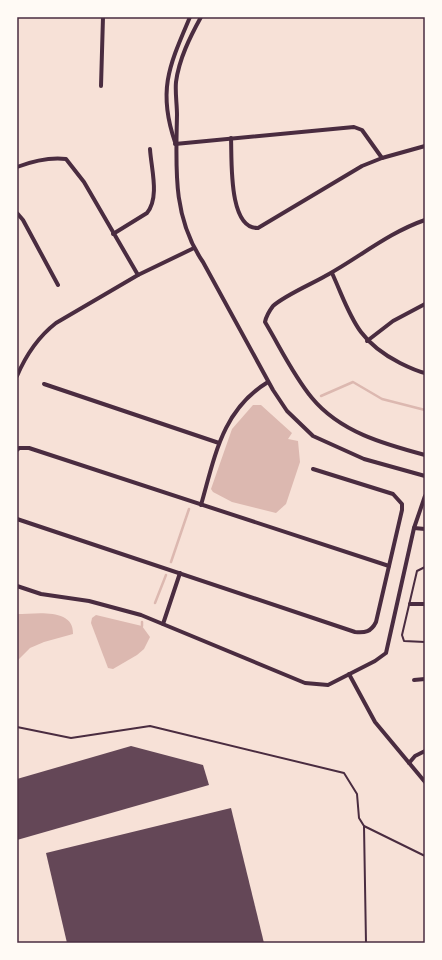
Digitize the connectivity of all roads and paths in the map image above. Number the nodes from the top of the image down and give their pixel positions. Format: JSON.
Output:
{"nodes":[{"id":1,"x":103,"y":17,"type":"edge"},
{"id":2,"x":190,"y":17,"type":"edge"},
{"id":3,"x":201,"y":17,"type":"edge"},
{"id":4,"x":101,"y":86,"type":"dead end"},
{"id":5,"x":231,"y":138,"type":"junction"},
{"id":6,"x":175,"y":144,"type":"junction"},
{"id":7,"x":425,"y":146,"type":"edge"},
{"id":8,"x":150,"y":149,"type":"dead end"},
{"id":9,"x":382,"y":158,"type":"junction"},
{"id":10,"x":17,"y":167,"type":"edge"},
{"id":11,"x":17,"y":213,"type":"edge"},
{"id":12,"x":425,"y":220,"type":"edge"},
{"id":13,"x":113,"y":234,"type":"junction"},
{"id":14,"x":194,"y":248,"type":"junction"},
{"id":15,"x":332,"y":273,"type":"junction"},
{"id":16,"x":138,"y":275,"type":"junction"},
{"id":17,"x":58,"y":285,"type":"dead end"},
{"id":18,"x":425,"y":304,"type":"edge"},
{"id":19,"x":368,"y":341,"type":"junction"},
{"id":20,"x":425,"y":373,"type":"edge"},
{"id":21,"x":17,"y":376,"type":"edge"},
{"id":22,"x":268,"y":382,"type":"junction"},
{"id":23,"x":44,"y":384,"type":"dead end"},
{"id":24,"x":219,"y":443,"type":"junction"},
{"id":25,"x":18,"y":449,"type":"edge"},
{"id":26,"x":425,"y":455,"type":"edge"},
{"id":27,"x":313,"y":469,"type":"dead end"},
{"id":28,"x":425,"y":476,"type":"edge"},
{"id":29,"x":425,"y":496,"type":"edge"},
{"id":30,"x":201,"y":505,"type":"junction"},
{"id":31,"x":17,"y":518,"type":"edge"},
{"id":32,"x":414,"y":528,"type":"junction"},
{"id":33,"x":425,"y":529,"type":"edge"},
{"id":34,"x":389,"y":566,"type":"junction"},
{"id":35,"x":425,"y":567,"type":"edge"},
{"id":36,"x":180,"y":573,"type":"junction"},
{"id":37,"x":17,"y":586,"type":"edge"},
{"id":38,"x":410,"y":604,"type":"junction"},
{"id":39,"x":425,"y":604,"type":"edge"},
{"id":40,"x":163,"y":624,"type":"junction"},
{"id":41,"x":425,"y":642,"type":"edge"},
{"id":42,"x":349,"y":674,"type":"junction"},
{"id":43,"x":414,"y":680,"type":"dead end"},
{"id":44,"x":425,"y":680,"type":"edge"},
{"id":45,"x":17,"y":728,"type":"edge"},
{"id":46,"x":425,"y":751,"type":"edge"},
{"id":47,"x":409,"y":763,"type":"junction"},
{"id":48,"x":425,"y":782,"type":"edge"},
{"id":49,"x":364,"y":826,"type":"junction"},
{"id":50,"x":425,"y":856,"type":"edge"},
{"id":51,"x":366,"y":943,"type":"edge"}],
"edges":[{"from":1,"to":4,"type":"street"},
{"from":2,"to":6,"type":"street"},
{"from":3,"to":6,"type":"street"},
{"from":5,"to":6,"type":"street"},
{"from":5,"to":9,"type":"street"},
{"from":5,"to":9,"type":"street"},
{"from":6,"to":14,"type":"street"},
{"from":7,"to":9,"type":"street"},
{"from":8,"to":13,"type":"street"},
{"from":10,"to":13,"type":"street"},
{"from":11,"to":17,"type":"street"},
{"from":12,"to":15,"type":"street"},
{"from":13,"to":16,"type":"street"},
{"from":14,"to":16,"type":"street"},
{"from":14,"to":22,"type":"street"},
{"from":15,"to":19,"type":"street"},
{"from":15,"to":26,"type":"street"},
{"from":16,"to":21,"type":"street"},
{"from":18,"to":19,"type":"street"},
{"from":19,"to":20,"type":"street"},
{"from":22,"to":24,"type":"street"},
{"from":22,"to":28,"type":"street"},
{"from":23,"to":24,"type":"street"},
{"from":24,"to":30,"type":"street"},
{"from":25,"to":30,"type":"street"},
{"from":27,"to":34,"type":"street"},
{"from":29,"to":32,"type":"street"},
{"from":30,"to":34,"type":"street"},
{"from":31,"to":36,"type":"street"},
{"from":32,"to":33,"type":"street"},
{"from":32,"to":42,"type":"street"},
{"from":34,"to":36,"type":"street"},
{"from":35,"to":38,"type":"lane"},
{"from":36,"to":40,"type":"street"},
{"from":37,"to":40,"type":"street"},
{"from":38,"to":39,"type":"street"},
{"from":38,"to":41,"type":"lane"},
{"from":40,"to":42,"type":"street"},
{"from":42,"to":47,"type":"street"},
{"from":43,"to":44,"type":"street"},
{"from":45,"to":49,"type":"lane"},
{"from":46,"to":47,"type":"street"},
{"from":47,"to":48,"type":"street"},
{"from":49,"to":50,"type":"lane"},
{"from":49,"to":51,"type":"lane"}]}
